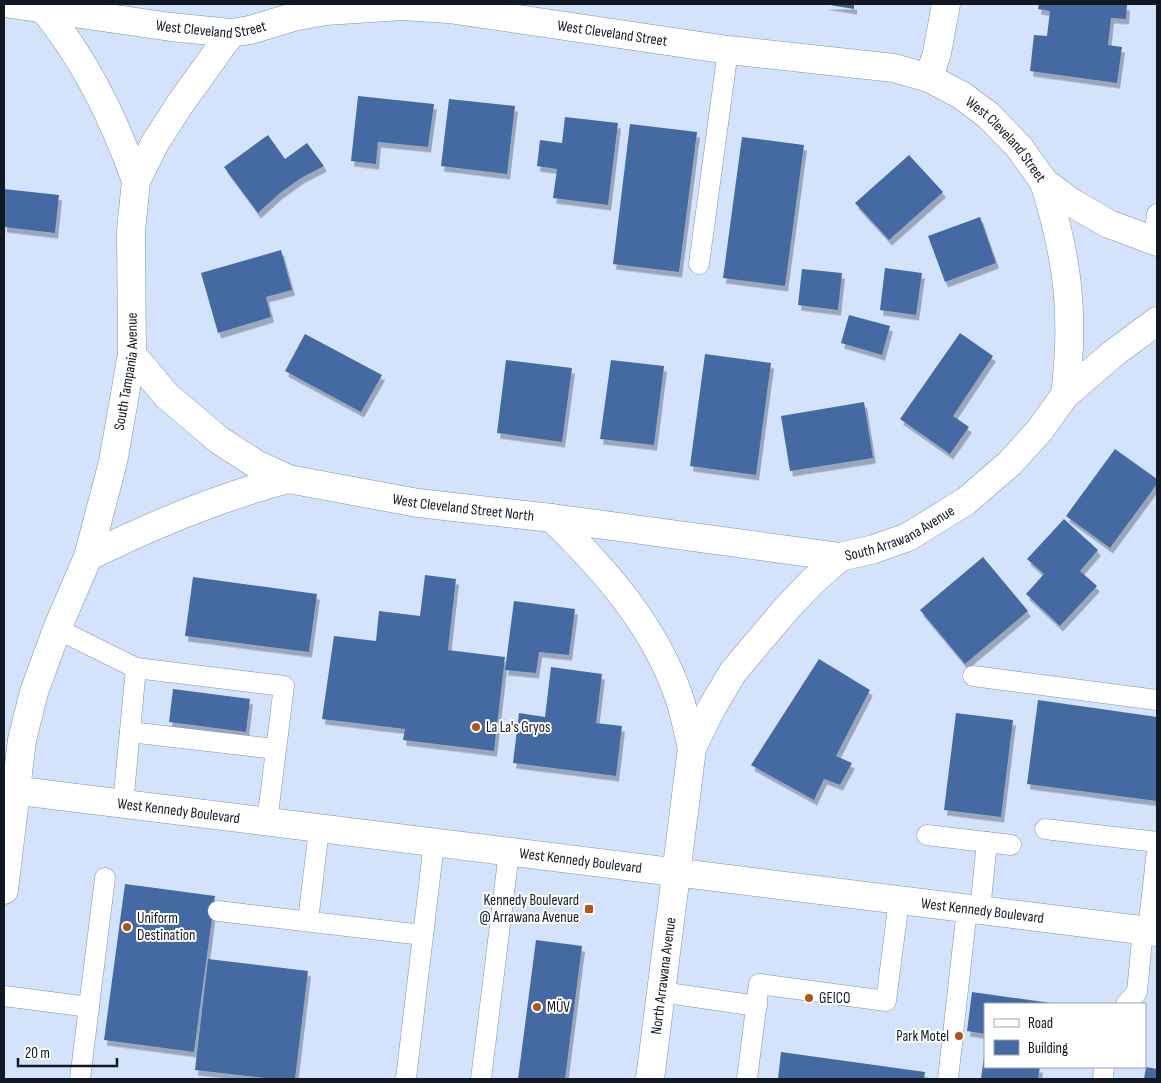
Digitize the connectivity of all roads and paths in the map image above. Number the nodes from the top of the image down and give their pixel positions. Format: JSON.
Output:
{"nodes":[{"id":1,"x":11,"y":4,"type":"edge"},
{"id":2,"x":946,"y":4,"type":"edge"},
{"id":3,"x":449,"y":7,"type":"edge"},
{"id":4,"x":42,"y":8,"type":"junction"},
{"id":5,"x":232,"y":33,"type":"junction"},
{"id":6,"x":728,"y":50,"type":"junction"},
{"id":7,"x":929,"y":78,"type":"junction"},
{"id":8,"x":136,"y":181,"type":"junction"},
{"id":9,"x":1044,"y":182,"type":"junction"},
{"id":10,"x":1157,"y":214,"type":"edge"},
{"id":11,"x":1156,"y":242,"type":"edge"},
{"id":12,"x":699,"y":264,"type":"dead end"},
{"id":13,"x":1157,"y":321,"type":"edge"},
{"id":14,"x":132,"y":354,"type":"junction"},
{"id":15,"x":1065,"y":396,"type":"junction"},
{"id":16,"x":288,"y":479,"type":"junction"},
{"id":17,"x":552,"y":518,"type":"junction"},
{"id":18,"x":88,"y":557,"type":"junction"},
{"id":19,"x":840,"y":557,"type":"junction"},
{"id":20,"x":58,"y":629,"type":"junction"},
{"id":21,"x":136,"y":668,"type":"junction"},
{"id":22,"x":973,"y":676,"type":"dead end"},
{"id":23,"x":1157,"y":700,"type":"edge"},
{"id":24,"x":130,"y":732,"type":"junction"},
{"id":25,"x":692,"y":748,"type":"junction"},
{"id":26,"x":275,"y":749,"type":"junction"},
{"id":27,"x":10,"y":790,"type":"edge"},
{"id":28,"x":123,"y":804,"type":"junction"},
{"id":29,"x":267,"y":822,"type":"junction"},
{"id":30,"x":319,"y":829,"type":"junction"},
{"id":31,"x":1045,"y":829,"type":"dead end"},
{"id":32,"x":927,"y":834,"type":"dead end"},
{"id":33,"x":987,"y":842,"type":"junction"},
{"id":34,"x":1157,"y":842,"type":"edge"},
{"id":35,"x":434,"y":843,"type":"junction"},
{"id":36,"x":1011,"y":845,"type":"dead end"},
{"id":37,"x":1157,"y":850,"type":"edge"},
{"id":38,"x":509,"y":852,"type":"junction"},
{"id":39,"x":676,"y":872,"type":"junction"},
{"id":40,"x":105,"y":878,"type":"dead end"},
{"id":41,"x":4,"y":890,"type":"edge"},
{"id":42,"x":899,"y":900,"type":"junction"},
{"id":43,"x":974,"y":909,"type":"junction"},
{"id":44,"x":218,"y":911,"type":"dead end"},
{"id":45,"x":308,"y":921,"type":"junction"},
{"id":46,"x":1150,"y":931,"type":"edge"},
{"id":47,"x":423,"y":935,"type":"junction"},
{"id":48,"x":661,"y":992,"type":"junction"},
{"id":49,"x":4,"y":996,"type":"edge"},
{"id":50,"x":1127,"y":1003,"type":"edge"},
{"id":51,"x":757,"y":1006,"type":"junction"},
{"id":52,"x":89,"y":1007,"type":"junction"},
{"id":53,"x":80,"y":1079,"type":"edge"},
{"id":54,"x":406,"y":1079,"type":"edge"},
{"id":55,"x":481,"y":1079,"type":"edge"},
{"id":56,"x":650,"y":1079,"type":"edge"},
{"id":57,"x":747,"y":1079,"type":"edge"},
{"id":58,"x":948,"y":1079,"type":"edge"}],
"edges":[{"from":1,"to":4,"type":"street","name":"West Cleveland Street"},
{"from":2,"to":7,"type":"street"},
{"from":3,"to":5,"type":"street","name":"West Cleveland Street"},
{"from":3,"to":6,"type":"street","name":"West Cleveland Street"},
{"from":4,"to":5,"type":"street","name":"West Cleveland Street"},
{"from":4,"to":8,"type":"street","name":"South Tampania Avenue"},
{"from":5,"to":8,"type":"street","name":"South Tampania Avenue"},
{"from":6,"to":7,"type":"street","name":"West Cleveland Street"},
{"from":6,"to":12,"type":"lane"},
{"from":7,"to":9,"type":"street","name":"West Cleveland Street"},
{"from":8,"to":14,"type":"street","name":"South Tampania Avenue"},
{"from":9,"to":11,"type":"street","name":"West Cleveland Street"},
{"from":9,"to":15,"type":"street","name":"South Arrawana Avenue"},
{"from":10,"to":11,"type":"lane"},
{"from":13,"to":15,"type":"street","name":"South Arrawana Avenue"},
{"from":14,"to":16,"type":"street","name":"West Cleveland Street North"},
{"from":14,"to":18,"type":"street","name":"South Tampania Avenue"},
{"from":15,"to":19,"type":"street","name":"South Arrawana Avenue"},
{"from":16,"to":17,"type":"street","name":"West Cleveland Street North"},
{"from":16,"to":18,"type":"street"},
{"from":17,"to":19,"type":"street","name":"West Cleveland Street North"},
{"from":17,"to":25,"type":"street","name":"South Arrawana Avenue"},
{"from":18,"to":20,"type":"street","name":"South Tampania Avenue"},
{"from":19,"to":25,"type":"street","name":"South Arrawana Avenue"},
{"from":20,"to":21,"type":"lane"},
{"from":20,"to":27,"type":"street","name":"South Tampania Avenue"},
{"from":21,"to":24,"type":"lane"},
{"from":21,"to":26,"type":"lane"},
{"from":22,"to":23,"type":"lane"},
{"from":24,"to":26,"type":"lane"},
{"from":24,"to":28,"type":"lane"},
{"from":25,"to":39,"type":"street","name":"South Arrawana Avenue"},
{"from":26,"to":29,"type":"lane"},
{"from":27,"to":28,"type":"street","name":"West Kennedy Boulevard"},
{"from":27,"to":41,"type":"street","name":"South Tampania Avenue"},
{"from":28,"to":29,"type":"street","name":"West Kennedy Boulevard"},
{"from":29,"to":30,"type":"street","name":"West Kennedy Boulevard"},
{"from":30,"to":35,"type":"street","name":"West Kennedy Boulevard"},
{"from":30,"to":45,"type":"lane"},
{"from":31,"to":34,"type":"lane"},
{"from":32,"to":33,"type":"lane"},
{"from":33,"to":36,"type":"lane"},
{"from":33,"to":43,"type":"lane"},
{"from":35,"to":38,"type":"street","name":"West Kennedy Boulevard"},
{"from":35,"to":47,"type":"lane"},
{"from":37,"to":46,"type":"lane"},
{"from":38,"to":39,"type":"street","name":"West Kennedy Boulevard"},
{"from":38,"to":55,"type":"lane"},
{"from":39,"to":42,"type":"street","name":"West Kennedy Boulevard"},
{"from":39,"to":48,"type":"street","name":"North Arrawana Avenue"},
{"from":40,"to":52,"type":"lane"},
{"from":42,"to":43,"type":"street","name":"West Kennedy Boulevard"},
{"from":42,"to":51,"type":"lane"},
{"from":43,"to":46,"type":"street","name":"West Kennedy Boulevard"},
{"from":43,"to":58,"type":"lane"},
{"from":44,"to":45,"type":"lane"},
{"from":45,"to":47,"type":"lane"},
{"from":46,"to":50,"type":"lane"},
{"from":47,"to":54,"type":"lane"},
{"from":48,"to":51,"type":"lane"},
{"from":48,"to":56,"type":"street","name":"North Arrawana Avenue"},
{"from":49,"to":52,"type":"lane"},
{"from":51,"to":57,"type":"lane"},
{"from":52,"to":53,"type":"lane"}]}
